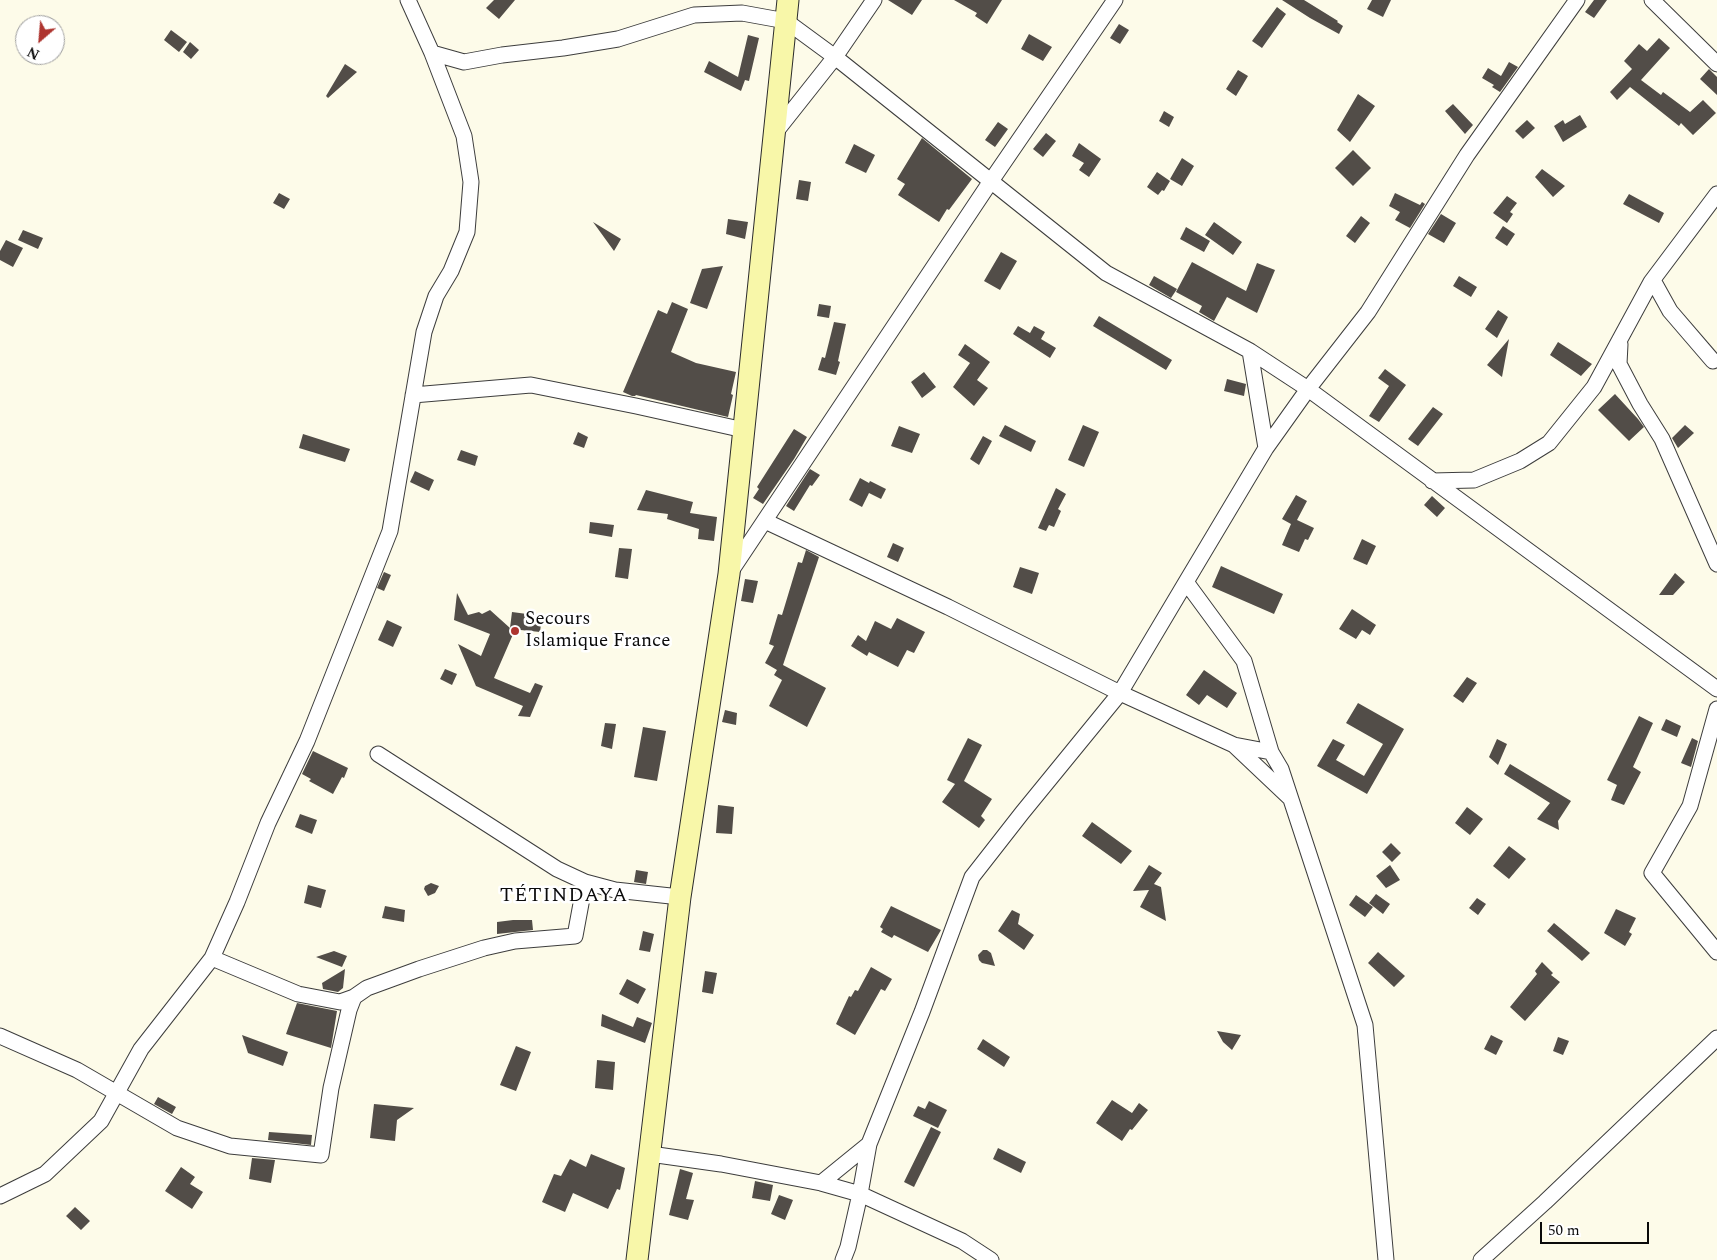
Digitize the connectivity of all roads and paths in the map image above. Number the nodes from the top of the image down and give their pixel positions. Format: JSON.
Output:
{"nodes":[{"id":1,"x":408,"y":0,"type":"edge"},
{"id":2,"x":788,"y":0,"type":"edge"},
{"id":3,"x":874,"y":0,"type":"edge"},
{"id":4,"x":1115,"y":0,"type":"edge"},
{"id":5,"x":1577,"y":0,"type":"edge"},
{"id":6,"x":1652,"y":0,"type":"edge"},
{"id":7,"x":786,"y":21,"type":"junction"},
{"id":8,"x":432,"y":53,"type":"junction"},
{"id":9,"x":835,"y":57,"type":"junction"},
{"id":10,"x":1717,"y":64,"type":"edge"},
{"id":11,"x":774,"y":134,"type":"junction"},
{"id":12,"x":991,"y":182,"type":"junction"},
{"id":13,"x":1717,"y":194,"type":"edge"},
{"id":14,"x":1650,"y":282,"type":"junction"},
{"id":15,"x":1620,"y":338,"type":"junction"},
{"id":16,"x":1250,"y":351,"type":"junction"},
{"id":17,"x":1713,"y":361,"type":"dead end"},
{"id":18,"x":1308,"y":389,"type":"junction"},
{"id":19,"x":413,"y":395,"type":"junction"},
{"id":20,"x":744,"y":430,"type":"junction"},
{"id":21,"x":1266,"y":448,"type":"junction"},
{"id":22,"x":1432,"y":481,"type":"junction"},
{"id":23,"x":765,"y":521,"type":"junction"},
{"id":24,"x":1717,"y":564,"type":"edge"},
{"id":25,"x":729,"y":574,"type":"junction"},
{"id":26,"x":1186,"y":582,"type":"junction"},
{"id":27,"x":1717,"y":689,"type":"edge"},
{"id":28,"x":1120,"y":694,"type":"junction"},
{"id":29,"x":1717,"y":709,"type":"edge"},
{"id":30,"x":1234,"y":745,"type":"junction"},
{"id":31,"x":1271,"y":752,"type":"junction"},
{"id":32,"x":378,"y":754,"type":"dead end"},
{"id":33,"x":1290,"y":798,"type":"junction"},
{"id":34,"x":586,"y":882,"type":"junction"},
{"id":35,"x":680,"y":897,"type":"junction"},
{"id":36,"x":1717,"y":952,"type":"edge"},
{"id":37,"x":212,"y":958,"type":"junction"},
{"id":38,"x":354,"y":997,"type":"junction"},
{"id":39,"x":0,"y":1036,"type":"edge"},
{"id":40,"x":1717,"y":1038,"type":"edge"},
{"id":41,"x":117,"y":1092,"type":"junction"},
{"id":42,"x":869,"y":1144,"type":"junction"},
{"id":43,"x":650,"y":1154,"type":"junction"},
{"id":44,"x":821,"y":1182,"type":"junction"},
{"id":45,"x":860,"y":1194,"type":"junction"},
{"id":46,"x":0,"y":1196,"type":"edge"},
{"id":47,"x":637,"y":1260,"type":"edge"},
{"id":48,"x":843,"y":1260,"type":"edge"},
{"id":49,"x":991,"y":1260,"type":"edge"},
{"id":50,"x":1386,"y":1260,"type":"edge"},
{"id":51,"x":1481,"y":1260,"type":"edge"}],
"edges":[{"from":1,"to":8,"type":"street"},
{"from":2,"to":7,"type":"main road"},
{"from":3,"to":9,"type":"street"},
{"from":4,"to":12,"type":"street"},
{"from":5,"to":18,"type":"street"},
{"from":6,"to":10,"type":"street"},
{"from":7,"to":8,"type":"street"},
{"from":7,"to":9,"type":"street"},
{"from":7,"to":11,"type":"main road"},
{"from":8,"to":19,"type":"street"},
{"from":9,"to":11,"type":"street"},
{"from":9,"to":12,"type":"street"},
{"from":11,"to":20,"type":"main road"},
{"from":12,"to":16,"type":"street"},
{"from":12,"to":23,"type":"street"},
{"from":13,"to":14,"type":"street"},
{"from":14,"to":15,"type":"street"},
{"from":14,"to":17,"type":"street"},
{"from":15,"to":22,"type":"street"},
{"from":15,"to":24,"type":"street"},
{"from":16,"to":18,"type":"street"},
{"from":16,"to":21,"type":"street"},
{"from":18,"to":21,"type":"street"},
{"from":18,"to":22,"type":"street"},
{"from":19,"to":20,"type":"street"},
{"from":19,"to":37,"type":"street"},
{"from":20,"to":25,"type":"main road"},
{"from":21,"to":26,"type":"street"},
{"from":22,"to":27,"type":"street"},
{"from":23,"to":25,"type":"street"},
{"from":23,"to":28,"type":"street"},
{"from":25,"to":35,"type":"main road"},
{"from":26,"to":28,"type":"street"},
{"from":26,"to":31,"type":"street"},
{"from":28,"to":30,"type":"street"},
{"from":28,"to":42,"type":"street"},
{"from":29,"to":36,"type":"street"},
{"from":30,"to":31,"type":"street"},
{"from":30,"to":33,"type":"street"},
{"from":31,"to":33,"type":"street"},
{"from":32,"to":34,"type":"street"},
{"from":33,"to":50,"type":"street"},
{"from":34,"to":35,"type":"street"},
{"from":34,"to":38,"type":"street"},
{"from":35,"to":43,"type":"main road"},
{"from":37,"to":38,"type":"street"},
{"from":37,"to":41,"type":"street"},
{"from":38,"to":41,"type":"street"},
{"from":39,"to":41,"type":"street"},
{"from":40,"to":51,"type":"street"},
{"from":41,"to":46,"type":"street"},
{"from":42,"to":44,"type":"street"},
{"from":42,"to":45,"type":"street"},
{"from":43,"to":44,"type":"street"},
{"from":43,"to":47,"type":"main road"},
{"from":44,"to":45,"type":"street"},
{"from":45,"to":48,"type":"street"},
{"from":45,"to":49,"type":"street"}]}
